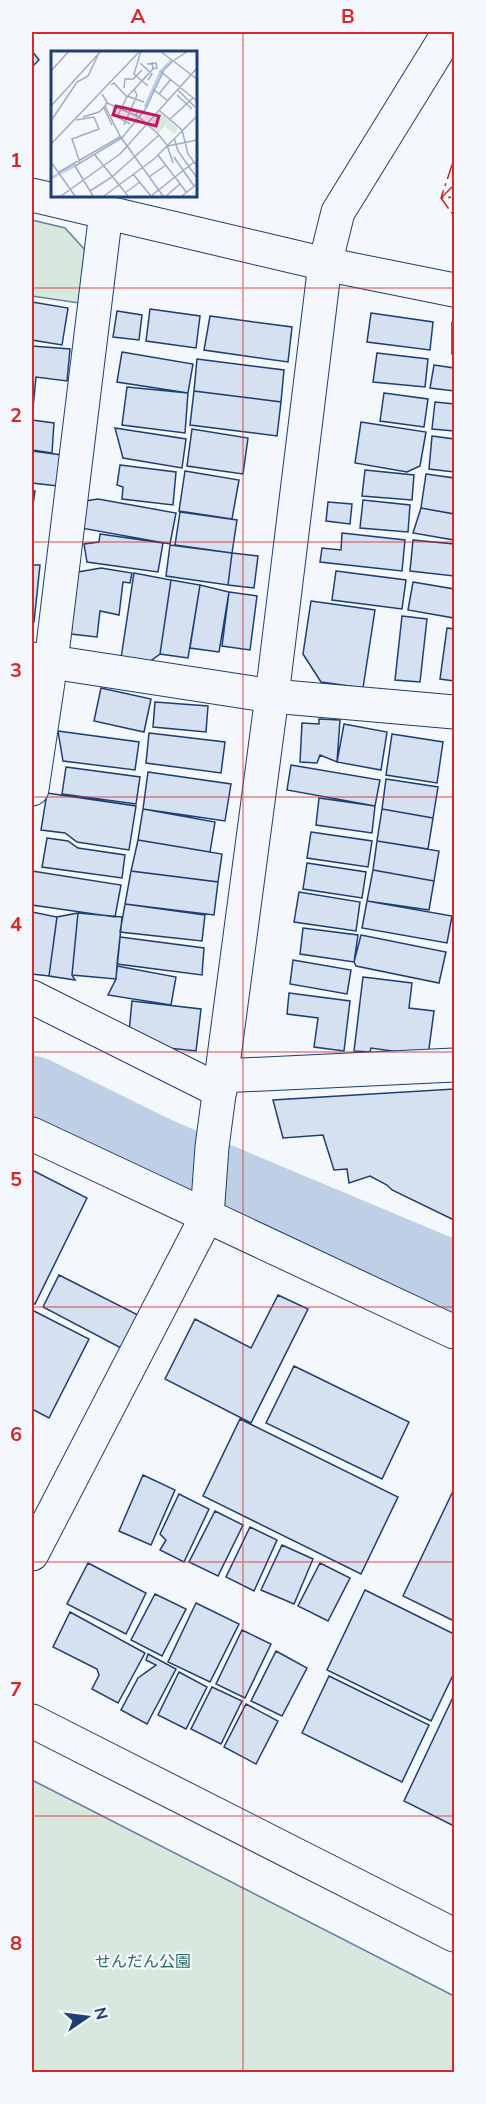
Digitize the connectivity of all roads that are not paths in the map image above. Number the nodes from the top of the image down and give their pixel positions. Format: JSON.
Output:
{"nodes":[{"id":1,"x":449,"y":32,"type":"edge"},
{"id":2,"x":32,"y":195,"type":"edge"},
{"id":3,"x":106,"y":212,"type":"junction"},
{"id":4,"x":325,"y":264,"type":"junction"},
{"id":5,"x":454,"y":290,"type":"edge"},
{"id":6,"x":41,"y":661,"type":"edge"},
{"id":7,"x":272,"y":696,"type":"junction"},
{"id":8,"x":454,"y":712,"type":"edge"},
{"id":9,"x":32,"y":789,"type":"edge"},
{"id":10,"x":32,"y":997,"type":"edge"},
{"id":11,"x":454,"y":1065,"type":"edge"},
{"id":12,"x":221,"y":1083,"type":"junction"},
{"id":13,"x":32,"y":1134,"type":"edge"},
{"id":14,"x":207,"y":1216,"type":"junction"},
{"id":15,"x":454,"y":1332,"type":"edge"},
{"id":16,"x":32,"y":1554,"type":"edge"},
{"id":17,"x":32,"y":1721,"type":"edge"},
{"id":18,"x":454,"y":1935,"type":"edge"}],
"edges":[{"from":1,"to":4,"type":"street"},
{"from":2,"to":3,"type":"street"},
{"from":3,"to":4,"type":"street"},
{"from":3,"to":6,"type":"street"},
{"from":4,"to":5,"type":"street"},
{"from":4,"to":7,"type":"street"},
{"from":6,"to":7,"type":"street"},
{"from":6,"to":9,"type":"street"},
{"from":7,"to":8,"type":"street"},
{"from":7,"to":12,"type":"street"},
{"from":10,"to":12,"type":"street"},
{"from":11,"to":12,"type":"street"},
{"from":12,"to":14,"type":"street"},
{"from":13,"to":14,"type":"street"},
{"from":14,"to":15,"type":"street"},
{"from":14,"to":16,"type":"street"},
{"from":17,"to":18,"type":"street"}]}
